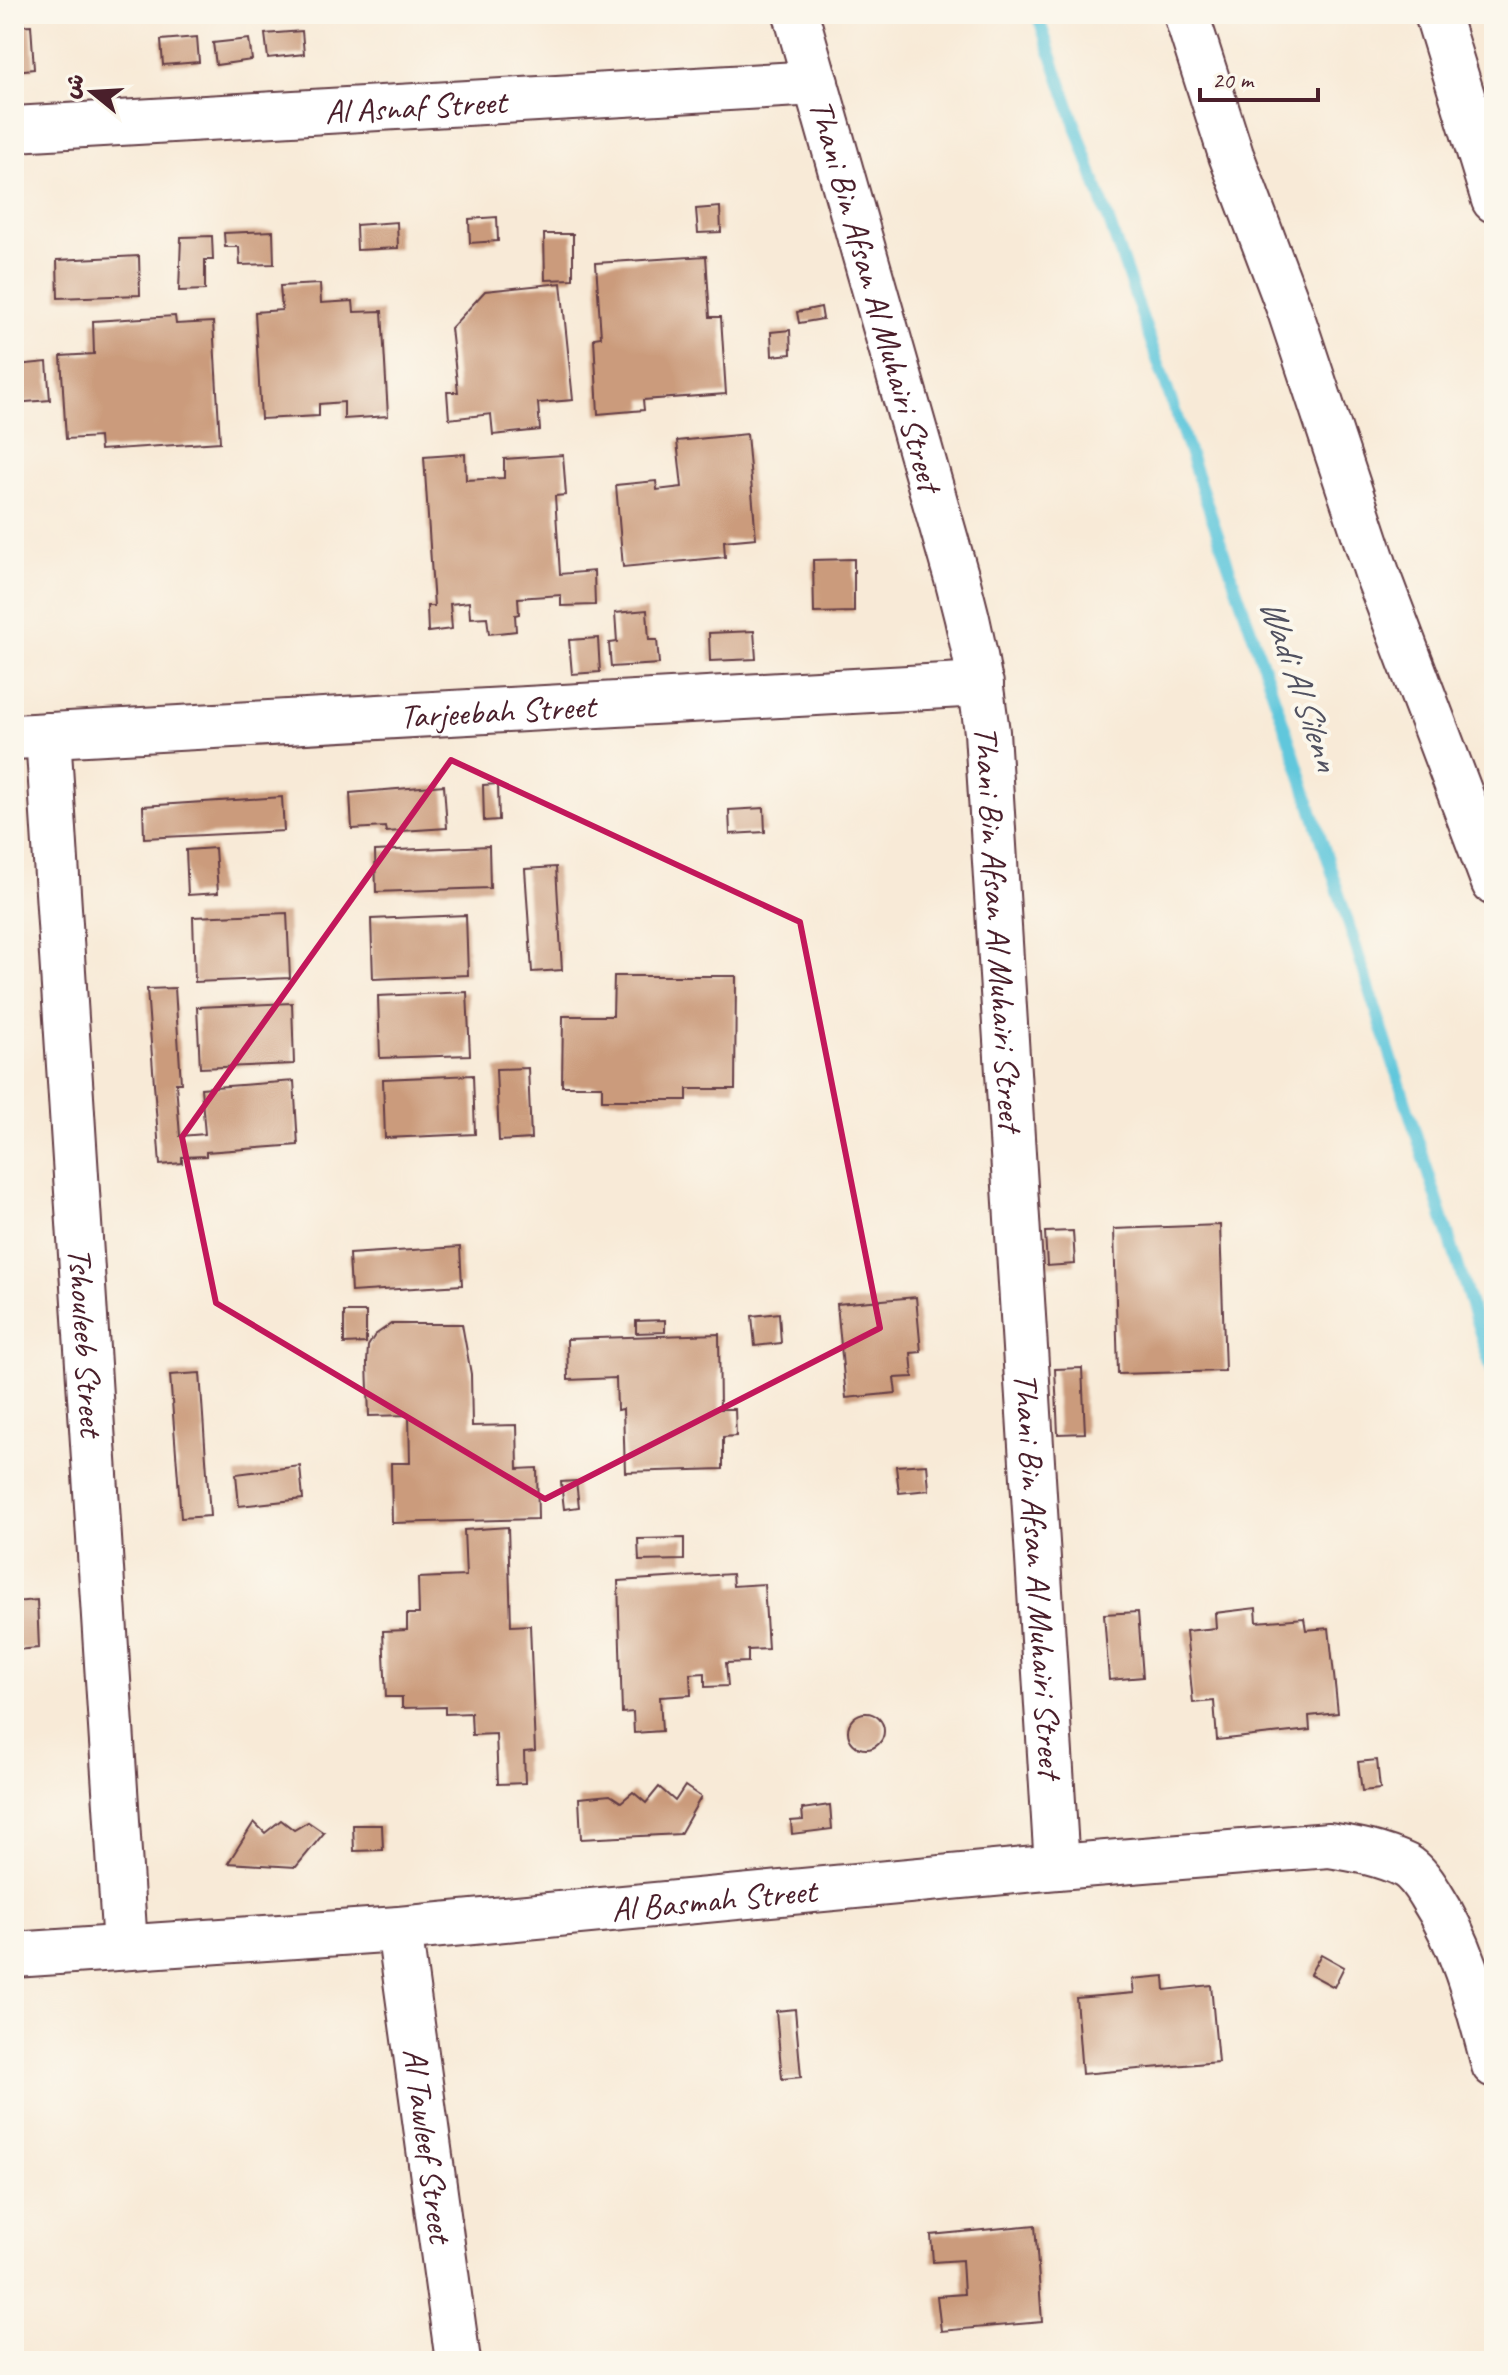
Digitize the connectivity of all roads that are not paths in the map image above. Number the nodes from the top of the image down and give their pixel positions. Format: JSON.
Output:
{"nodes":[{"id":1,"x":796,"y":14,"type":"edge"},
{"id":2,"x":1186,"y":14,"type":"edge"},
{"id":3,"x":1437,"y":14,"type":"edge"},
{"id":4,"x":816,"y":83,"type":"junction"},
{"id":5,"x":14,"y":129,"type":"edge"},
{"id":6,"x":1492,"y":189,"type":"edge"},
{"id":7,"x":981,"y":684,"type":"junction"},
{"id":8,"x":31,"y":736,"type":"edge"},
{"id":9,"x":1494,"y":883,"type":"edge"},
{"id":10,"x":1057,"y":1867,"type":"junction"},
{"id":11,"x":399,"y":1929,"type":"junction"},
{"id":12,"x":125,"y":1947,"type":"junction"},
{"id":13,"x":14,"y":1955,"type":"edge"},
{"id":14,"x":1494,"y":2065,"type":"edge"},
{"id":15,"x":458,"y":2361,"type":"edge"}],
"edges":[{"from":1,"to":4,"type":"street","name":"Thani Bin Afsan Al Muhairi Street"},
{"from":2,"to":9,"type":"street"},
{"from":3,"to":6,"type":"street"},
{"from":4,"to":5,"type":"street","name":"Al Asnaf Street"},
{"from":4,"to":7,"type":"street","name":"Thani Bin Afsan Al Muhairi Street"},
{"from":7,"to":8,"type":"street","name":"Tarjeebah Street"},
{"from":7,"to":10,"type":"street","name":"Thani Bin Afsan Al Muhairi Street"},
{"from":8,"to":12,"type":"street","name":"Tshouleeb Street"},
{"from":10,"to":11,"type":"street","name":"Al Basmah Street"},
{"from":10,"to":14,"type":"street","name":"Al Basmah Street"},
{"from":11,"to":12,"type":"street","name":"Al Basmah Street"},
{"from":11,"to":15,"type":"street","name":"Al Tawleef Street"},
{"from":12,"to":13,"type":"street","name":"Al Basmah Street"}]}
